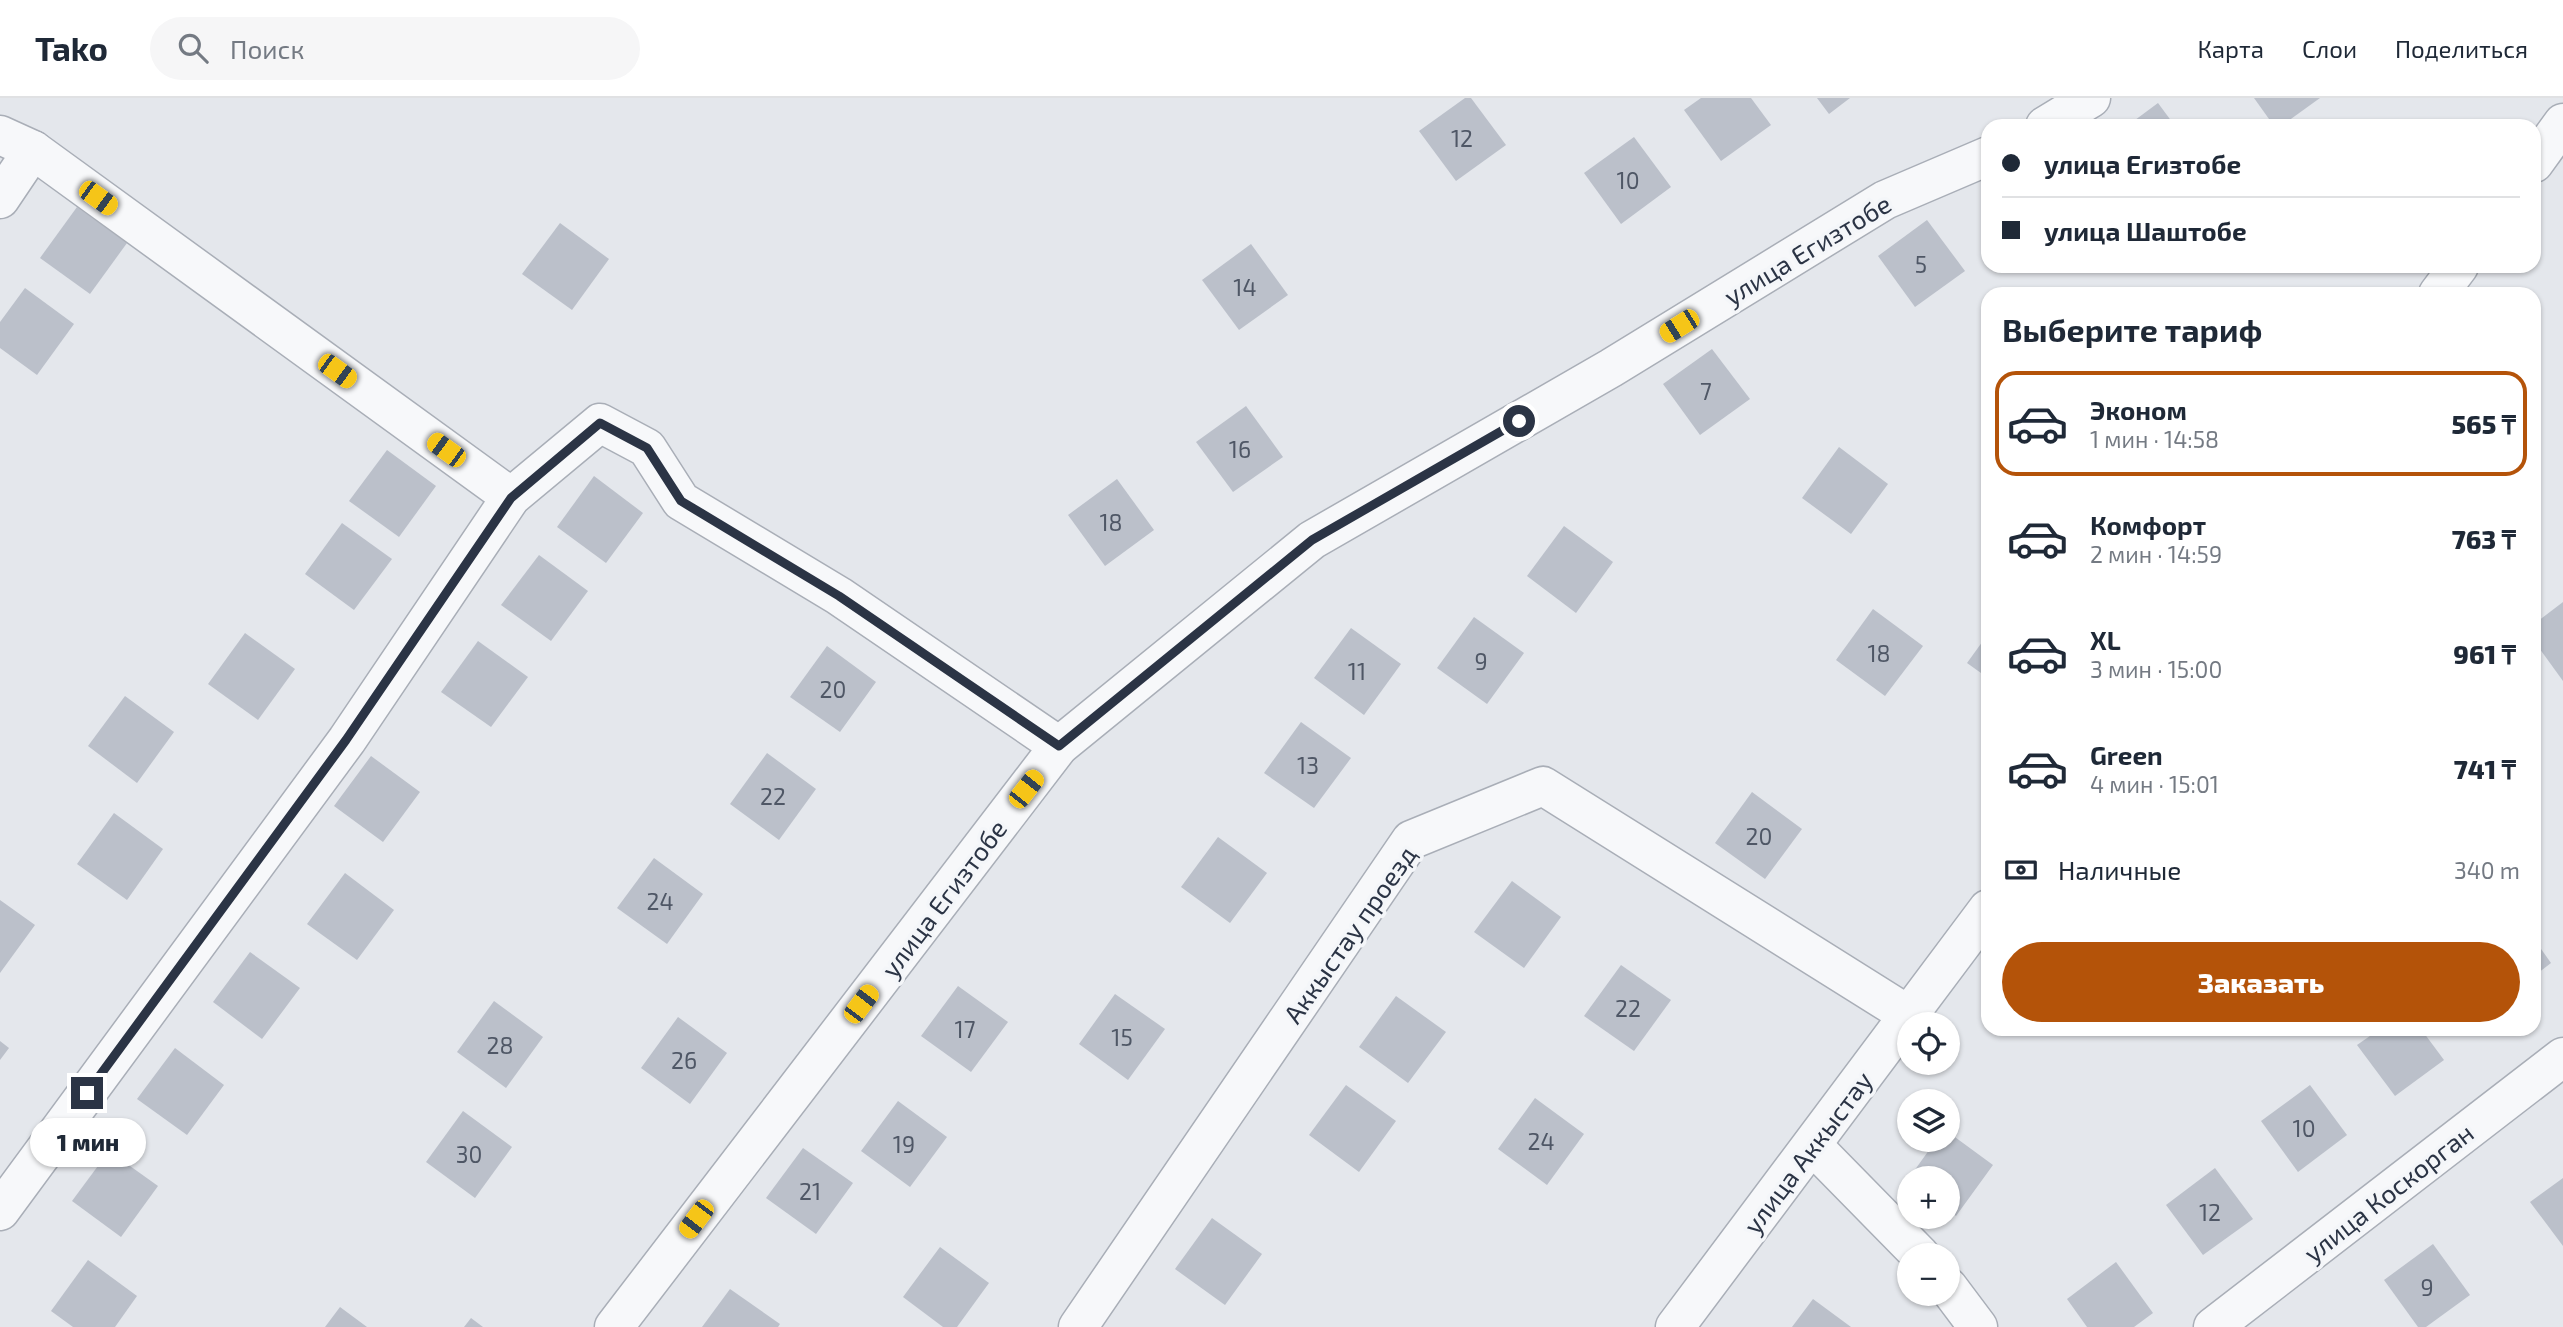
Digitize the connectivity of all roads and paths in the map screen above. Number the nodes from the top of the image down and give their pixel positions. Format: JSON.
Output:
{"nodes":[{"id":1,"x":2091,"y":98,"type":"edge"},
{"id":2,"x":2056,"y":119,"type":"edge"},
{"id":3,"x":17,"y":143,"type":"edge"},
{"id":4,"x":1981,"y":159,"type":"edge"},
{"id":5,"x":0,"y":199,"type":"edge"},
{"id":6,"x":511,"y":498,"type":"junction"},
{"id":7,"x":1059,"y":746,"type":"junction"},
{"id":8,"x":1981,"y":919,"type":"edge"},
{"id":9,"x":1904,"y":1012,"type":"edge"},
{"id":10,"x":1913,"y":1012,"type":"edge"},
{"id":11,"x":1897,"y":1033,"type":"edge"},
{"id":12,"x":2563,"y":1057,"type":"edge"},
{"id":13,"x":1812,"y":1145,"type":"junction"},
{"id":14,"x":0,"y":1211,"type":"edge"},
{"id":15,"x":1908,"y":1243,"type":"edge"},
{"id":16,"x":1960,"y":1303,"type":"edge"},
{"id":17,"x":614,"y":1327,"type":"edge"},
{"id":18,"x":1078,"y":1327,"type":"edge"},
{"id":19,"x":1675,"y":1327,"type":"edge"},
{"id":20,"x":1978,"y":1327,"type":"edge"},
{"id":21,"x":2213,"y":1327,"type":"edge"}],
"edges":[{"from":1,"to":2,"type":"street"},
{"from":3,"to":5,"type":"street"},
{"from":3,"to":6,"type":"street"},
{"from":4,"to":7,"type":"street","name":"улица Егизтобе"},
{"from":6,"to":7,"type":"street"},
{"from":6,"to":14,"type":"street"},
{"from":7,"to":17,"type":"street","name":"улица Егизтобе"},
{"from":8,"to":10,"type":"street","name":"улица Аккыстау"},
{"from":9,"to":18,"type":"street","name":"Аккыстау проезд"},
{"from":11,"to":13,"type":"street","name":"улица Аккыстау"},
{"from":12,"to":21,"type":"street","name":"улица Коскорган"},
{"from":13,"to":15,"type":"street"},
{"from":13,"to":19,"type":"street","name":"улица Аккыстау"},
{"from":16,"to":20,"type":"street"}]}
